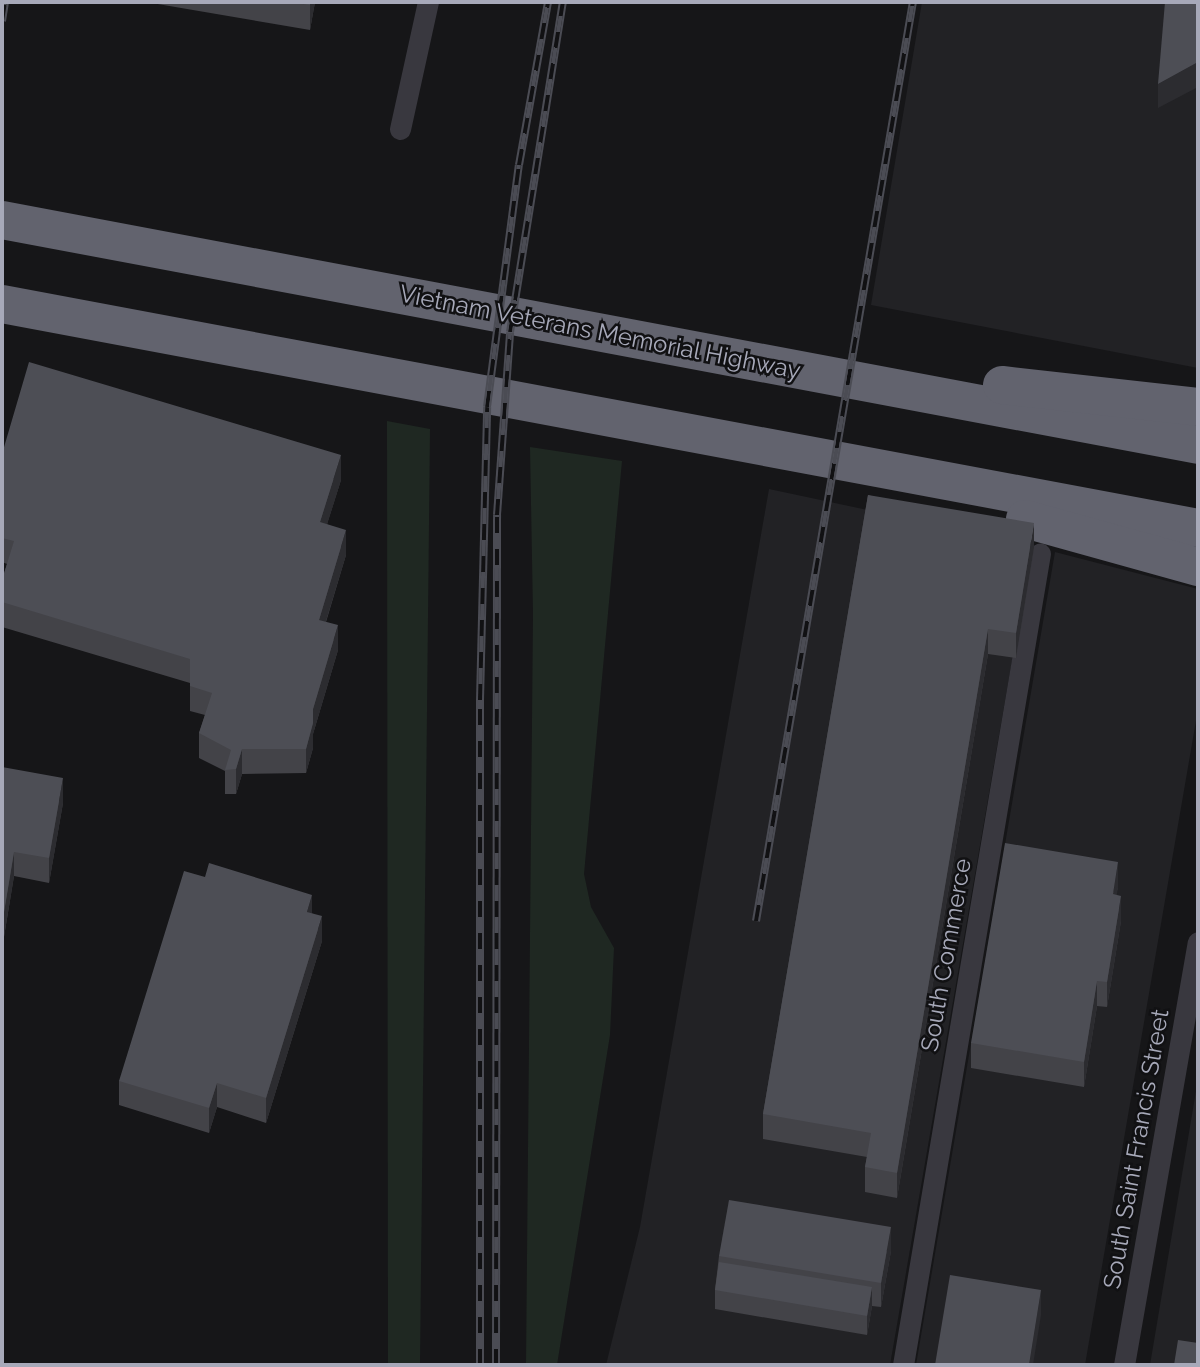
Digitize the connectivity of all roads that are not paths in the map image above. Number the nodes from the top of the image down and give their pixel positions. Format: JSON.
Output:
{"nodes":[{"id":1,"x":428,"y":2,"type":"edge"},
{"id":2,"x":400,"y":129,"type":"dead end"},
{"id":3,"x":2,"y":220,"type":"edge"},
{"id":4,"x":2,"y":304,"type":"edge"},
{"id":5,"x":780,"y":366,"type":"junction"},
{"id":6,"x":1198,"y":407,"type":"edge"},
{"id":7,"x":1198,"y":445,"type":"edge"},
{"id":8,"x":756,"y":447,"type":"junction"},
{"id":9,"x":1198,"y":528,"type":"edge"},
{"id":10,"x":1040,"y":553,"type":"dead end"},
{"id":11,"x":1198,"y":567,"type":"edge"},
{"id":12,"x":1198,"y":942,"type":"edge"},
{"id":13,"x":904,"y":1365,"type":"edge"},
{"id":14,"x":1125,"y":1365,"type":"edge"}],
"edges":[{"from":1,"to":2,"type":"street"},
{"from":3,"to":5,"type":"highway","name":"Vietnam Veterans Memorial Highway"},
{"from":4,"to":8,"type":"highway"},
{"from":5,"to":6,"type":"highway"},
{"from":5,"to":7,"type":"highway","name":"Vietnam Veterans Memorial Highway"},
{"from":8,"to":9,"type":"highway"},
{"from":8,"to":11,"type":"highway"},
{"from":10,"to":13,"type":"street","name":"South Commerce"},
{"from":12,"to":14,"type":"street","name":"South Saint Francis Street"}]}
